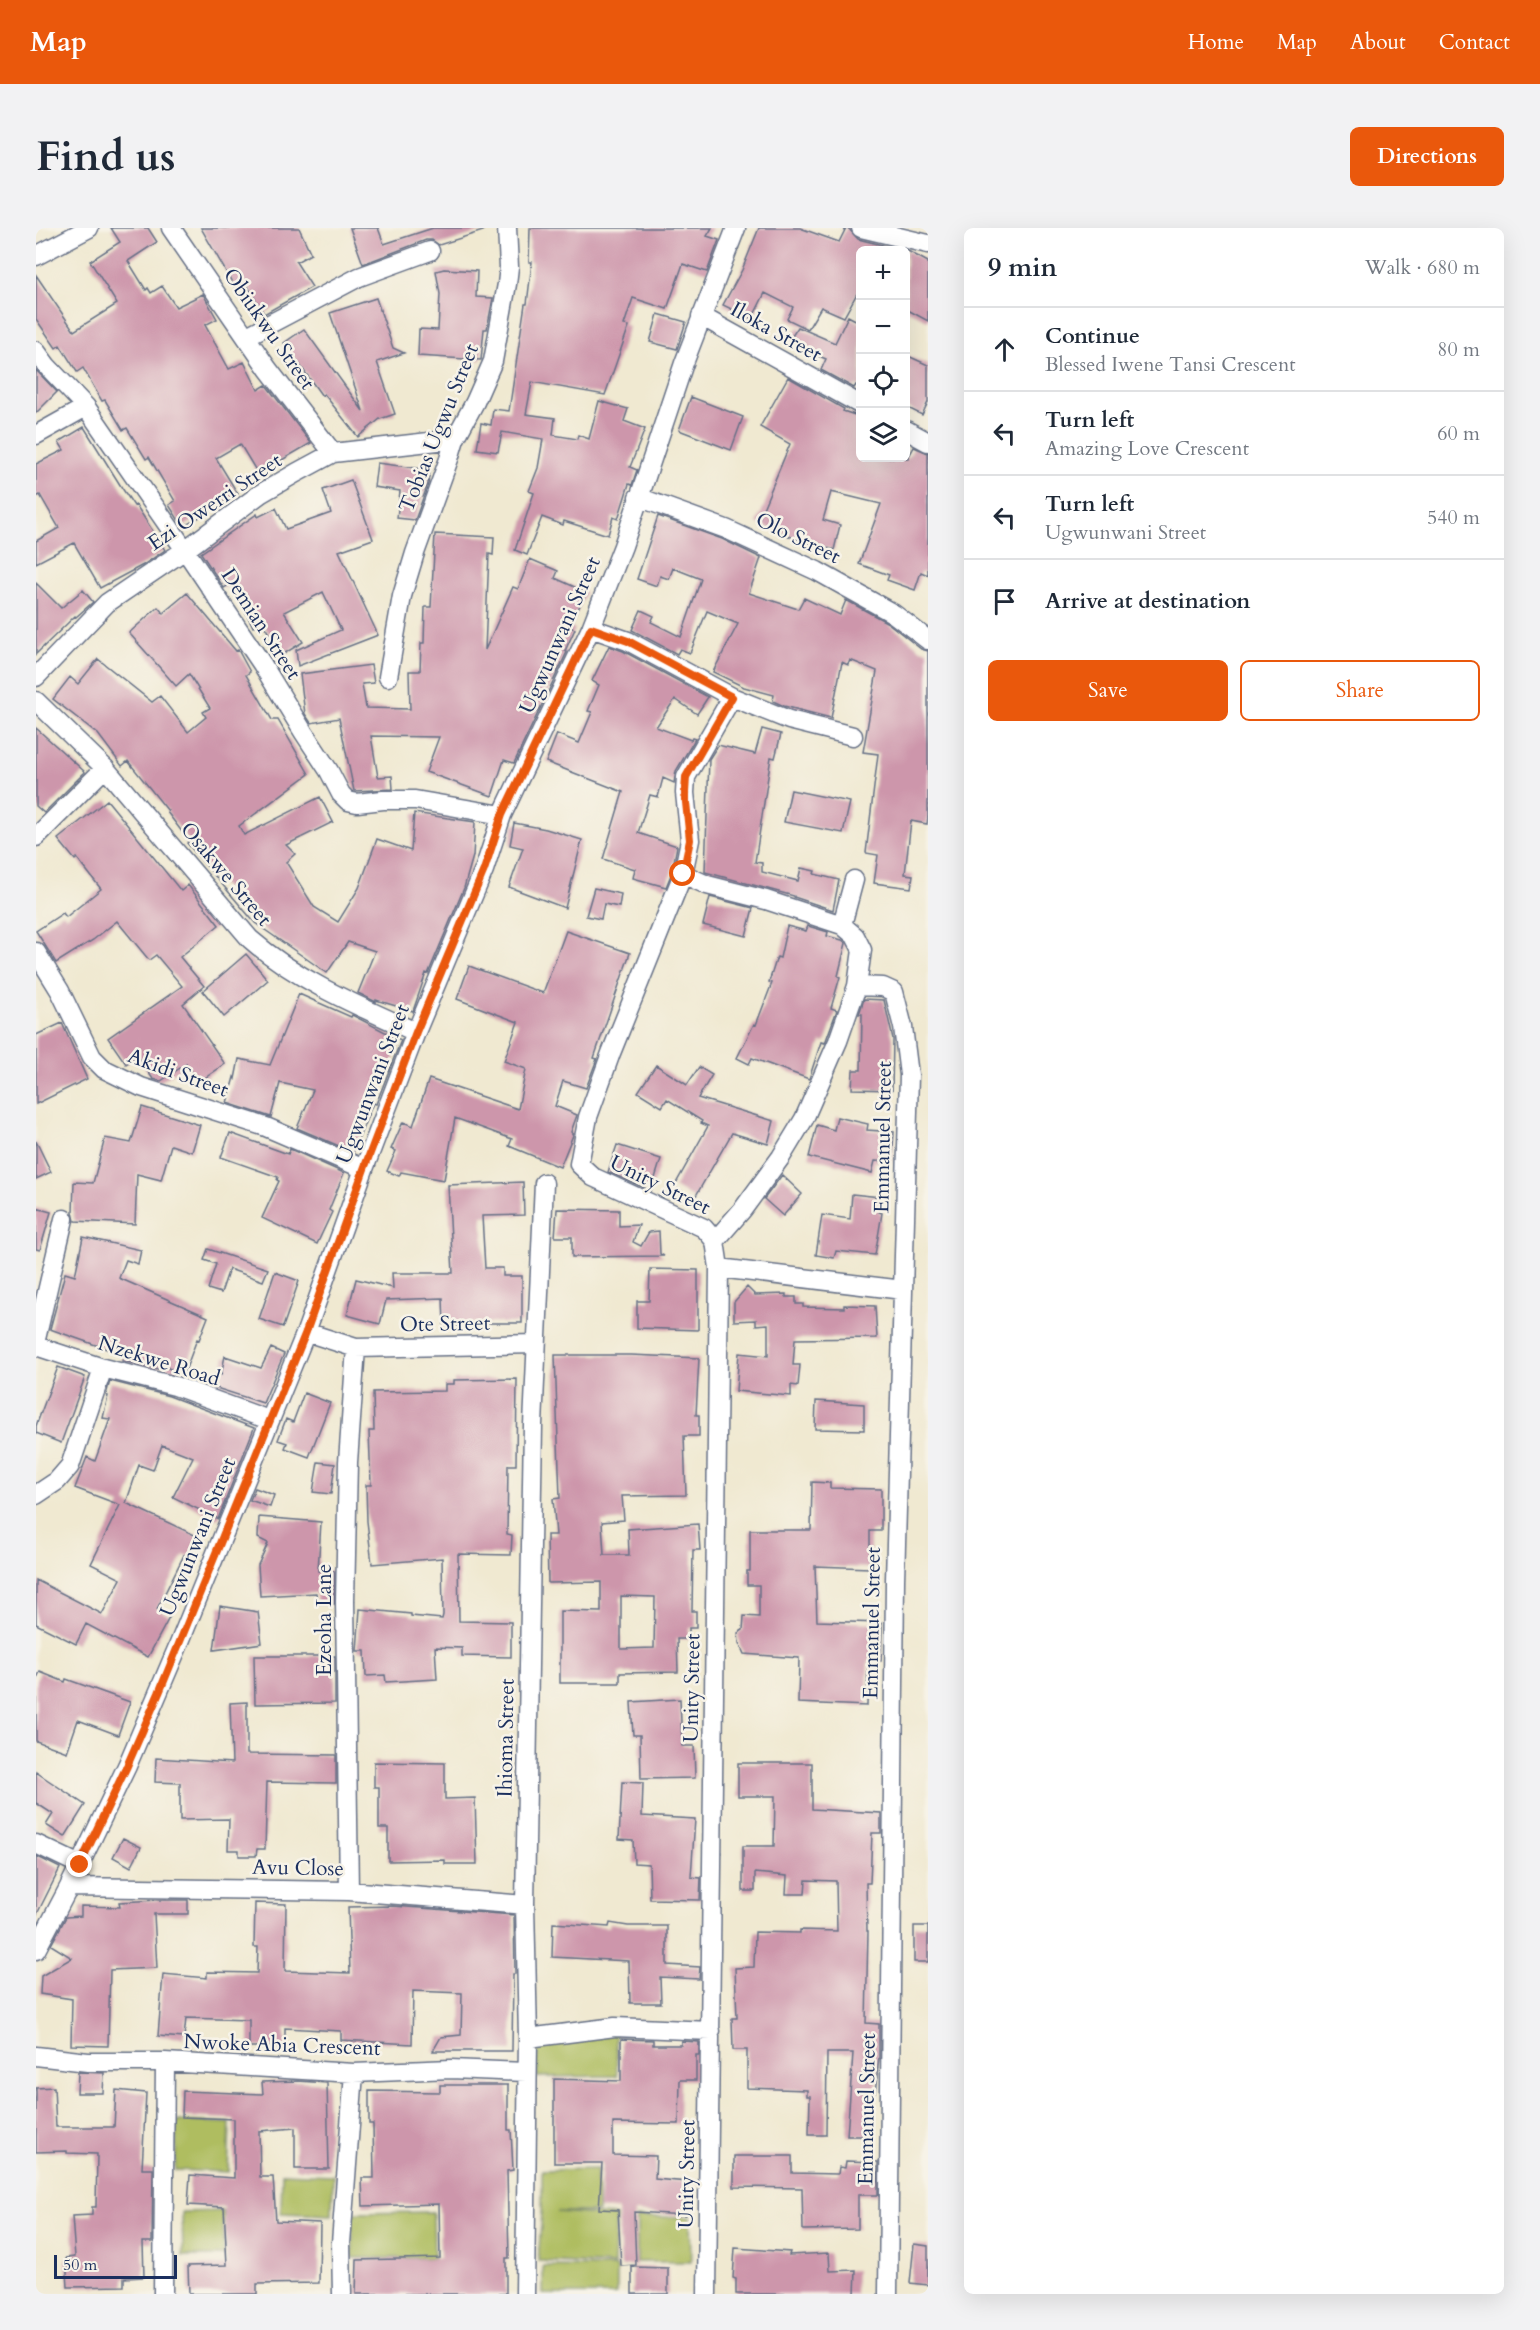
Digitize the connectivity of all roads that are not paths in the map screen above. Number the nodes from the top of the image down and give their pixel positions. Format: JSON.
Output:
{"nodes":[{"id":1,"x":89,"y":228,"type":"edge"},
{"id":2,"x":171,"y":228,"type":"edge"},
{"id":3,"x":507,"y":228,"type":"edge"},
{"id":4,"x":735,"y":228,"type":"edge"},
{"id":5,"x":861,"y":228,"type":"edge"},
{"id":6,"x":928,"y":244,"type":"edge"},
{"id":7,"x":430,"y":251,"type":"dead end"},
{"id":8,"x":36,"y":256,"type":"edge"},
{"id":9,"x":701,"y":316,"type":"junction"},
{"id":10,"x":247,"y":336,"type":"junction"},
{"id":11,"x":36,"y":351,"type":"edge"},
{"id":12,"x":856,"y":402,"type":"edge"},
{"id":13,"x":86,"y":407,"type":"junction"},
{"id":14,"x":910,"y":432,"type":"edge"},
{"id":15,"x":36,"y":435,"type":"edge"},
{"id":16,"x":455,"y":439,"type":"junction"},
{"id":17,"x":928,"y":442,"type":"edge"},
{"id":18,"x":333,"y":453,"type":"junction"},
{"id":19,"x":638,"y":497,"type":"junction"},
{"id":20,"x":185,"y":550,"type":"junction"},
{"id":21,"x":591,"y":628,"type":"junction"},
{"id":22,"x":928,"y":640,"type":"edge"},
{"id":23,"x":36,"y":676,"type":"edge"},
{"id":24,"x":388,"y":677,"type":"dead end"},
{"id":25,"x":732,"y":697,"type":"junction"},
{"id":26,"x":36,"y":701,"type":"edge"},
{"id":27,"x":853,"y":736,"type":"dead end"},
{"id":28,"x":105,"y":768,"type":"junction"},
{"id":29,"x":502,"y":815,"type":"junction"},
{"id":30,"x":36,"y":837,"type":"edge"},
{"id":31,"x":683,"y":874,"type":"junction"},
{"id":32,"x":854,"y":880,"type":"dead end"},
{"id":33,"x":842,"y":925,"type":"junction"},
{"id":34,"x":36,"y":952,"type":"edge"},
{"id":35,"x":857,"y":986,"type":"junction"},
{"id":36,"x":416,"y":1032,"type":"junction"},
{"id":37,"x":364,"y":1169,"type":"junction"},
{"id":38,"x":544,"y":1183,"type":"dead end"},
{"id":39,"x":64,"y":1219,"type":"dead end"},
{"id":40,"x":715,"y":1241,"type":"junction"},
{"id":41,"x":719,"y":1268,"type":"junction"},
{"id":42,"x":903,"y":1290,"type":"junction"},
{"id":43,"x":306,"y":1332,"type":"junction"},
{"id":44,"x":36,"y":1339,"type":"edge"},
{"id":45,"x":536,"y":1344,"type":"junction"},
{"id":46,"x":36,"y":1346,"type":"edge"},
{"id":47,"x":356,"y":1348,"type":"junction"},
{"id":48,"x":103,"y":1368,"type":"junction"},
{"id":49,"x":269,"y":1420,"type":"junction"},
{"id":50,"x":36,"y":1495,"type":"edge"},
{"id":51,"x":36,"y":1844,"type":"edge"},
{"id":52,"x":80,"y":1865,"type":"junction"},
{"id":53,"x":69,"y":1887,"type":"junction"},
{"id":54,"x":349,"y":1891,"type":"junction"},
{"id":55,"x":525,"y":1905,"type":"junction"},
{"id":56,"x":36,"y":1950,"type":"edge"},
{"id":57,"x":711,"y":2031,"type":"junction"},
{"id":58,"x":528,"y":2038,"type":"junction"},
{"id":59,"x":36,"y":2056,"type":"edge"},
{"id":60,"x":165,"y":2062,"type":"junction"},
{"id":61,"x":526,"y":2072,"type":"junction"},
{"id":62,"x":354,"y":2073,"type":"junction"},
{"id":63,"x":163,"y":2294,"type":"edge"},
{"id":64,"x":342,"y":2294,"type":"edge"},
{"id":65,"x":525,"y":2294,"type":"edge"},
{"id":66,"x":707,"y":2294,"type":"edge"},
{"id":67,"x":888,"y":2294,"type":"edge"}],
"edges":[{"from":1,"to":8,"type":"street"},
{"from":2,"to":10,"type":"street","name":"Obiukwu Street"},
{"from":3,"to":16,"type":"street","name":"Tobias Ugwu Street"},
{"from":4,"to":9,"type":"street","name":"Ugwunwani Street"},
{"from":5,"to":6,"type":"street"},
{"from":7,"to":10,"type":"street"},
{"from":9,"to":12,"type":"street","name":"Iloka Street"},
{"from":9,"to":19,"type":"street","name":"Ugwunwani Street"},
{"from":10,"to":18,"type":"street","name":"Obiukwu Street"},
{"from":11,"to":13,"type":"street","name":"Demian Street"},
{"from":13,"to":15,"type":"street"},
{"from":13,"to":20,"type":"street","name":"Demian Street"},
{"from":14,"to":17,"type":"street"},
{"from":16,"to":18,"type":"street","name":"Ezi Owerri Street"},
{"from":16,"to":24,"type":"street","name":"Tobias Ugwu Street"},
{"from":18,"to":20,"type":"street","name":"Ezi Owerri Street"},
{"from":19,"to":21,"type":"street","name":"Ugwunwani Street"},
{"from":19,"to":22,"type":"street","name":"Olo Street"},
{"from":20,"to":23,"type":"street","name":"Ezi Owerri Street"},
{"from":20,"to":29,"type":"street","name":"Demian Street"},
{"from":21,"to":25,"type":"street"},
{"from":21,"to":29,"type":"street","name":"Ugwunwani Street"},
{"from":25,"to":27,"type":"street"},
{"from":25,"to":31,"type":"street"},
{"from":26,"to":28,"type":"street","name":"Osakwe Street"},
{"from":28,"to":30,"type":"street"},
{"from":28,"to":36,"type":"street","name":"Osakwe Street"},
{"from":29,"to":36,"type":"street","name":"Ugwunwani Street"},
{"from":31,"to":33,"type":"street"},
{"from":31,"to":40,"type":"street","name":"Unity Street"},
{"from":32,"to":33,"type":"street"},
{"from":33,"to":35,"type":"street"},
{"from":34,"to":37,"type":"street","name":"Akidi Street"},
{"from":35,"to":40,"type":"street"},
{"from":35,"to":42,"type":"street","name":"Emmanuel Street"},
{"from":36,"to":37,"type":"street","name":"Ugwunwani Street"},
{"from":37,"to":43,"type":"street","name":"Ugwunwani Street"},
{"from":38,"to":45,"type":"street","name":"Ihioma Street"},
{"from":39,"to":44,"type":"street"},
{"from":40,"to":41,"type":"street","name":"Unity Street"},
{"from":41,"to":42,"type":"street"},
{"from":41,"to":57,"type":"street","name":"Unity Street"},
{"from":42,"to":67,"type":"street","name":"Emmanuel Street"},
{"from":43,"to":47,"type":"street","name":"Ote Street"},
{"from":43,"to":49,"type":"street","name":"Ugwunwani Street"},
{"from":45,"to":47,"type":"street","name":"Ote Street"},
{"from":45,"to":55,"type":"street","name":"Ihioma Street"},
{"from":46,"to":48,"type":"street","name":"Nzekwe Road"},
{"from":47,"to":54,"type":"street","name":"Ezeoha Lane"},
{"from":48,"to":49,"type":"street","name":"Nzekwe Road"},
{"from":48,"to":50,"type":"street"},
{"from":49,"to":52,"type":"street","name":"Ugwunwani Street"},
{"from":51,"to":52,"type":"street"},
{"from":52,"to":53,"type":"street","name":"Ugwunwani Street"},
{"from":53,"to":54,"type":"street","name":"Avu Close"},
{"from":53,"to":56,"type":"street","name":"Ugwunwani Street"},
{"from":54,"to":55,"type":"street","name":"Avu Close"},
{"from":55,"to":58,"type":"street","name":"Ihioma Street"},
{"from":57,"to":58,"type":"street"},
{"from":57,"to":66,"type":"street","name":"Unity Street"},
{"from":58,"to":61,"type":"street","name":"Ihioma Street"},
{"from":59,"to":60,"type":"street","name":"Nwoke Abia Crescent"},
{"from":60,"to":62,"type":"street","name":"Nwoke Abia Crescent"},
{"from":60,"to":63,"type":"street"},
{"from":61,"to":62,"type":"street","name":"Nwoke Abia Crescent"},
{"from":61,"to":65,"type":"street","name":"Ihioma Street"},
{"from":62,"to":64,"type":"street"}]}
